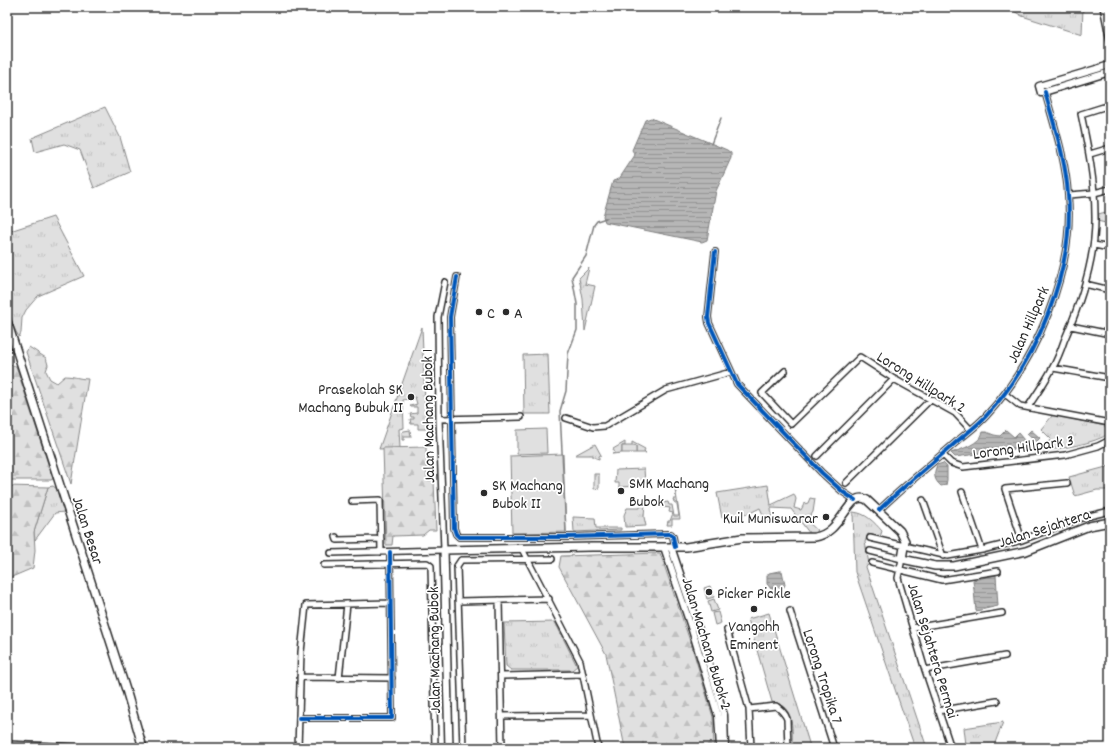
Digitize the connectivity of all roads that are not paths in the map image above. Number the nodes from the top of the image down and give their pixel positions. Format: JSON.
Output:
{"nodes":[{"id":1,"x":1103,"y":7,"type":"edge"},
{"id":2,"x":1110,"y":42,"type":"edge"},
{"id":3,"x":1110,"y":65,"type":"edge"},
{"id":4,"x":1110,"y":72,"type":"edge"},
{"id":5,"x":1045,"y":92,"type":"junction"},
{"id":6,"x":1110,"y":105,"type":"edge"},
{"id":7,"x":1110,"y":148,"type":"edge"},
{"id":8,"x":1090,"y":154,"type":"junction"},
{"id":9,"x":1110,"y":190,"type":"edge"},
{"id":10,"x":1094,"y":193,"type":"junction"},
{"id":11,"x":1068,"y":195,"type":"junction"},
{"id":12,"x":1094,"y":245,"type":"junction"},
{"id":13,"x":1110,"y":248,"type":"edge"},
{"id":14,"x":715,"y":252,"type":"dead end"},
{"id":15,"x":456,"y":277,"type":"dead end"},
{"id":16,"x":444,"y":282,"type":"dead end"},
{"id":17,"x":1085,"y":284,"type":"junction"},
{"id":18,"x":1110,"y":290,"type":"edge"},
{"id":19,"x":7,"y":321,"type":"edge"},
{"id":20,"x":1071,"y":326,"type":"junction"},
{"id":21,"x":1110,"y":334,"type":"edge"},
{"id":22,"x":1053,"y":368,"type":"junction"},
{"id":23,"x":785,"y":371,"type":"dead end"},
{"id":24,"x":731,"y":372,"type":"junction"},
{"id":25,"x":1110,"y":378,"type":"edge"},
{"id":26,"x":894,"y":379,"type":"junction"},
{"id":27,"x":1005,"y":394,"type":"junction"},
{"id":28,"x":930,"y":400,"type":"junction"},
{"id":29,"x":1028,"y":407,"type":"junction"},
{"id":30,"x":521,"y":417,"type":"dead end"},
{"id":31,"x":566,"y":418,"type":"dead end"},
{"id":32,"x":440,"y":419,"type":"junction"},
{"id":33,"x":452,"y":419,"type":"junction"},
{"id":34,"x":1110,"y":423,"type":"edge"},
{"id":35,"x":970,"y":429,"type":"junction"},
{"id":36,"x":1110,"y":440,"type":"edge"},
{"id":37,"x":942,"y":454,"type":"junction"},
{"id":38,"x":817,"y":456,"type":"dead end"},
{"id":39,"x":846,"y":483,"type":"dead end"},
{"id":40,"x":1067,"y":483,"type":"dead end"},
{"id":41,"x":962,"y":492,"type":"dead end"},
{"id":42,"x":855,"y":500,"type":"junction"},
{"id":43,"x":923,"y":500,"type":"dead end"},
{"id":44,"x":352,"y":501,"type":"dead end"},
{"id":45,"x":879,"y":510,"type":"junction"},
{"id":46,"x":1110,"y":511,"type":"edge"},
{"id":47,"x":1110,"y":522,"type":"edge"},
{"id":48,"x":592,"y":536,"type":"junction"},
{"id":49,"x":336,"y":537,"type":"dead end"},
{"id":50,"x":547,"y":537,"type":"junction"},
{"id":51,"x":870,"y":538,"type":"dead end"},
{"id":52,"x":381,"y":540,"type":"junction"},
{"id":53,"x":1022,"y":540,"type":"junction"},
{"id":54,"x":904,"y":546,"type":"junction"},
{"id":55,"x":592,"y":547,"type":"junction"},
{"id":56,"x":670,"y":547,"type":"junction"},
{"id":57,"x":547,"y":548,"type":"junction"},
{"id":58,"x":522,"y":549,"type":"junction"},
{"id":59,"x":444,"y":550,"type":"junction"},
{"id":60,"x":982,"y":550,"type":"junction"},
{"id":61,"x":870,"y":551,"type":"dead end"},
{"id":62,"x":381,"y":552,"type":"junction"},
{"id":63,"x":390,"y":552,"type":"junction"},
{"id":64,"x":331,"y":554,"type":"dead end"},
{"id":65,"x":943,"y":556,"type":"junction"},
{"id":66,"x":552,"y":559,"type":"dead end"},
{"id":67,"x":902,"y":559,"type":"junction"},
{"id":68,"x":529,"y":560,"type":"junction"},
{"id":69,"x":872,"y":563,"type":"dead end"},
{"id":70,"x":390,"y":564,"type":"junction"},
{"id":71,"x":324,"y":565,"type":"dead end"},
{"id":72,"x":900,"y":570,"type":"junction"},
{"id":73,"x":998,"y":571,"type":"dead end"},
{"id":74,"x":680,"y":585,"type":"junction"},
{"id":75,"x":549,"y":599,"type":"junction"},
{"id":76,"x":499,"y":600,"type":"junction"},
{"id":77,"x":458,"y":601,"type":"junction"},
{"id":78,"x":390,"y":603,"type":"junction"},
{"id":79,"x":347,"y":604,"type":"junction"},
{"id":80,"x":790,"y":612,"type":"dead end"},
{"id":81,"x":1002,"y":613,"type":"dead end"},
{"id":82,"x":913,"y":628,"type":"junction"},
{"id":83,"x":727,"y":630,"type":"dead end"},
{"id":84,"x":1005,"y":656,"type":"dead end"},
{"id":85,"x":925,"y":670,"type":"junction"},
{"id":86,"x":583,"y":674,"type":"junction"},
{"id":87,"x":501,"y":676,"type":"junction"},
{"id":88,"x":300,"y":677,"type":"junction"},
{"id":89,"x":339,"y":678,"type":"junction"},
{"id":90,"x":392,"y":678,"type":"junction"},
{"id":91,"x":997,"y":701,"type":"dead end"},
{"id":92,"x":748,"y":709,"type":"junction"},
{"id":93,"x":938,"y":710,"type":"junction"},
{"id":94,"x":591,"y":715,"type":"junction"},
{"id":95,"x":502,"y":716,"type":"junction"},
{"id":96,"x":299,"y":718,"type":"junction"},
{"id":97,"x":7,"y":744,"type":"edge"},
{"id":98,"x":99,"y":748,"type":"edge"},
{"id":99,"x":143,"y":748,"type":"edge"},
{"id":100,"x":298,"y":748,"type":"edge"},
{"id":101,"x":435,"y":748,"type":"edge"},
{"id":102,"x":449,"y":748,"type":"edge"},
{"id":103,"x":463,"y":748,"type":"edge"},
{"id":104,"x":502,"y":748,"type":"edge"},
{"id":105,"x":598,"y":748,"type":"edge"},
{"id":106,"x":720,"y":748,"type":"edge"},
{"id":107,"x":726,"y":748,"type":"edge"},
{"id":108,"x":750,"y":748,"type":"edge"},
{"id":109,"x":788,"y":748,"type":"edge"},
{"id":110,"x":834,"y":748,"type":"edge"},
{"id":111,"x":951,"y":748,"type":"edge"}],
"edges":[{"from":1,"to":2,"type":"street"},
{"from":3,"to":5,"type":"street"},
{"from":4,"to":5,"type":"street"},
{"from":5,"to":11,"type":"street","name":"Jalan Hillpark"},
{"from":6,"to":8,"type":"street"},
{"from":7,"to":8,"type":"street"},
{"from":8,"to":10,"type":"street"},
{"from":9,"to":10,"type":"street"},
{"from":10,"to":11,"type":"street"},
{"from":10,"to":12,"type":"street"},
{"from":11,"to":27,"type":"street","name":"Jalan Hillpark"},
{"from":12,"to":13,"type":"street"},
{"from":12,"to":17,"type":"street"},
{"from":14,"to":24,"type":"street"},
{"from":15,"to":33,"type":"street"},
{"from":16,"to":32,"type":"street","name":"Jalan Machang Bubok 1"},
{"from":17,"to":18,"type":"street"},
{"from":17,"to":20,"type":"street"},
{"from":19,"to":99,"type":"main road","name":"Jalan Besar"},
{"from":20,"to":21,"type":"street"},
{"from":20,"to":22,"type":"street"},
{"from":22,"to":25,"type":"street"},
{"from":22,"to":29,"type":"street"},
{"from":23,"to":26,"type":"street","name":"Lorong Hillpark 2"},
{"from":24,"to":31,"type":"street"},
{"from":24,"to":42,"type":"street"},
{"from":26,"to":28,"type":"street","name":"Lorong Hillpark 2"},
{"from":26,"to":38,"type":"street"},
{"from":27,"to":29,"type":"street"},
{"from":27,"to":35,"type":"street","name":"Jalan Hillpark"},
{"from":28,"to":35,"type":"street","name":"Lorong Hillpark 2"},
{"from":28,"to":39,"type":"street"},
{"from":29,"to":34,"type":"street"},
{"from":30,"to":33,"type":"street"},
{"from":32,"to":33,"type":"street"},
{"from":32,"to":59,"type":"street","name":"Jalan Machang Bubok 1"},
{"from":33,"to":50,"type":"street"},
{"from":35,"to":37,"type":"street","name":"Jalan Hillpark"},
{"from":36,"to":37,"type":"street","name":"Lorong Hillpark 3"},
{"from":37,"to":45,"type":"street","name":"Jalan Hillpark"},
{"from":40,"to":53,"type":"street"},
{"from":41,"to":60,"type":"street"},
{"from":42,"to":45,"type":"main road"},
{"from":42,"to":56,"type":"main road"},
{"from":43,"to":65,"type":"street"},
{"from":44,"to":52,"type":"street"},
{"from":45,"to":54,"type":"main road"},
{"from":46,"to":53,"type":"street"},
{"from":47,"to":67,"type":"main road","name":"Jalan Sejahtera"},
{"from":48,"to":50,"type":"street"},
{"from":48,"to":55,"type":"street"},
{"from":48,"to":56,"type":"street"},
{"from":49,"to":52,"type":"street"},
{"from":50,"to":57,"type":"street"},
{"from":51,"to":54,"type":"street"},
{"from":52,"to":62,"type":"street"},
{"from":53,"to":60,"type":"street"},
{"from":54,"to":65,"type":"street"},
{"from":54,"to":67,"type":"main road"},
{"from":55,"to":56,"type":"main road"},
{"from":55,"to":57,"type":"main road"},
{"from":56,"to":74,"type":"street","name":"Jalan Machang Bubok 2"},
{"from":57,"to":58,"type":"main road"},
{"from":58,"to":59,"type":"main road"},
{"from":58,"to":68,"type":"street"},
{"from":59,"to":63,"type":"street"},
{"from":59,"to":102,"type":"main road","name":"Jalan Machang Bubok"},
{"from":60,"to":65,"type":"street"},
{"from":61,"to":67,"type":"street","name":"Jalan Sejahtera"},
{"from":62,"to":63,"type":"street"},
{"from":62,"to":64,"type":"street"},
{"from":63,"to":70,"type":"street"},
{"from":66,"to":68,"type":"street"},
{"from":67,"to":72,"type":"street","name":"Jalan Sejahtera Permai"},
{"from":68,"to":75,"type":"street"},
{"from":68,"to":77,"type":"street","name":"Jalan Machang Bubok"},
{"from":69,"to":72,"type":"street"},
{"from":70,"to":71,"type":"street"},
{"from":70,"to":78,"type":"street"},
{"from":70,"to":101,"type":"street"},
{"from":72,"to":73,"type":"street"},
{"from":72,"to":82,"type":"street","name":"Jalan Sejahtera Permai"},
{"from":74,"to":106,"type":"street","name":"Jalan Machang Bubok 2"},
{"from":74,"to":107,"type":"street","name":"Jalan Machang Bubok 2"},
{"from":75,"to":76,"type":"street"},
{"from":75,"to":86,"type":"street"},
{"from":76,"to":77,"type":"street"},
{"from":76,"to":87,"type":"street"},
{"from":77,"to":103,"type":"street","name":"Jalan Machang Bubok"},
{"from":78,"to":79,"type":"street"},
{"from":78,"to":90,"type":"street"},
{"from":79,"to":88,"type":"street"},
{"from":79,"to":89,"type":"street"},
{"from":80,"to":110,"type":"street","name":"Lorong Tropika 7"},
{"from":81,"to":82,"type":"street"},
{"from":82,"to":85,"type":"street","name":"Jalan Sejahtera Permai"},
{"from":83,"to":92,"type":"street"},
{"from":84,"to":85,"type":"street"},
{"from":85,"to":93,"type":"street","name":"Jalan Sejahtera Permai"},
{"from":86,"to":87,"type":"street"},
{"from":86,"to":94,"type":"street"},
{"from":87,"to":95,"type":"street"},
{"from":88,"to":89,"type":"street"},
{"from":88,"to":96,"type":"street"},
{"from":89,"to":90,"type":"street"},
{"from":90,"to":96,"type":"street"},
{"from":91,"to":93,"type":"street"},
{"from":92,"to":108,"type":"street"},
{"from":92,"to":109,"type":"street"},
{"from":93,"to":111,"type":"street","name":"Jalan Sejahtera Permai"},
{"from":94,"to":95,"type":"street"},
{"from":94,"to":105,"type":"street"},
{"from":95,"to":104,"type":"street"},
{"from":96,"to":100,"type":"street"},
{"from":97,"to":98,"type":"street"}]}
